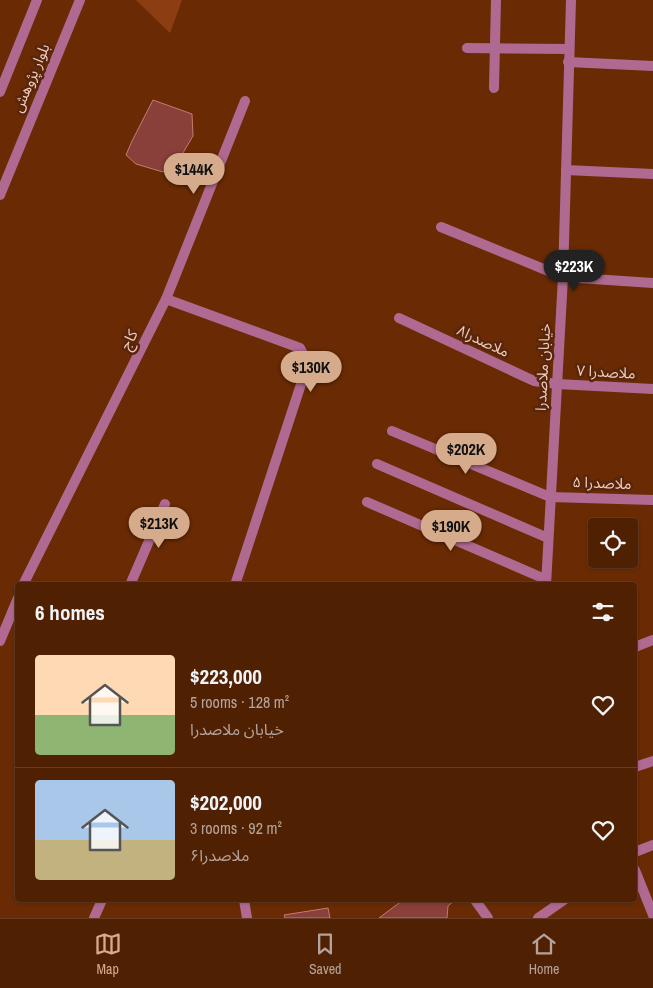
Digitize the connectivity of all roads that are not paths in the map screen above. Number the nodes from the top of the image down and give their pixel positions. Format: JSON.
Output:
{"nodes":[{"id":1,"x":37,"y":0,"type":"edge"},
{"id":2,"x":80,"y":0,"type":"edge"},
{"id":3,"x":496,"y":0,"type":"edge"},
{"id":4,"x":571,"y":0,"type":"edge"},
{"id":5,"x":467,"y":48,"type":"dead end"},
{"id":6,"x":496,"y":48,"type":"junction"},
{"id":7,"x":569,"y":49,"type":"junction"},
{"id":8,"x":568,"y":62,"type":"junction"},
{"id":9,"x":653,"y":66,"type":"edge"},
{"id":10,"x":494,"y":88,"type":"dead end"},
{"id":11,"x":0,"y":92,"type":"edge"},
{"id":12,"x":245,"y":101,"type":"dead end"},
{"id":13,"x":566,"y":170,"type":"junction"},
{"id":14,"x":653,"y":174,"type":"edge"},
{"id":15,"x":0,"y":195,"type":"edge"},
{"id":16,"x":441,"y":227,"type":"dead end"},
{"id":17,"x":562,"y":277,"type":"junction"},
{"id":18,"x":653,"y":283,"type":"edge"},
{"id":19,"x":166,"y":300,"type":"junction"},
{"id":20,"x":398,"y":318,"type":"dead end"},
{"id":21,"x":557,"y":384,"type":"junction"},
{"id":22,"x":653,"y":389,"type":"edge"},
{"id":23,"x":392,"y":431,"type":"dead end"},
{"id":24,"x":377,"y":464,"type":"dead end"},
{"id":25,"x":550,"y":497,"type":"junction"},
{"id":26,"x":653,"y":500,"type":"edge"},
{"id":27,"x":367,"y":502,"type":"dead end"},
{"id":28,"x":165,"y":504,"type":"dead end"},
{"id":29,"x":548,"y":538,"type":"junction"},
{"id":30,"x":25,"y":582,"type":"edge"},
{"id":31,"x":131,"y":582,"type":"edge"},
{"id":32,"x":236,"y":582,"type":"edge"},
{"id":33,"x":545,"y":582,"type":"edge"},
{"id":34,"x":15,"y":605,"type":"edge"},
{"id":35,"x":653,"y":640,"type":"edge"},
{"id":36,"x":0,"y":641,"type":"edge"},
{"id":37,"x":637,"y":646,"type":"edge"},
{"id":38,"x":653,"y":761,"type":"edge"},
{"id":39,"x":637,"y":766,"type":"edge"},
{"id":40,"x":653,"y":845,"type":"edge"},
{"id":41,"x":637,"y":851,"type":"edge"},
{"id":42,"x":637,"y":875,"type":"edge"},
{"id":43,"x":101,"y":902,"type":"edge"},
{"id":44,"x":244,"y":902,"type":"edge"},
{"id":45,"x":476,"y":902,"type":"edge"},
{"id":46,"x":561,"y":902,"type":"edge"},
{"id":47,"x":653,"y":915,"type":"edge"},
{"id":48,"x":94,"y":918,"type":"edge"},
{"id":49,"x":247,"y":918,"type":"edge"},
{"id":50,"x":488,"y":918,"type":"edge"},
{"id":51,"x":538,"y":918,"type":"edge"}],
"edges":[{"from":1,"to":11,"type":"street","name":"بلوار پژوهش"},
{"from":2,"to":15,"type":"street","name":"بلوار پژوهش"},
{"from":3,"to":6,"type":"street"},
{"from":4,"to":7,"type":"street","name":"خیابان ملاصدرا"},
{"from":5,"to":6,"type":"street"},
{"from":6,"to":7,"type":"street"},
{"from":6,"to":10,"type":"street"},
{"from":7,"to":8,"type":"street","name":"خیابان ملاصدرا"},
{"from":8,"to":9,"type":"street"},
{"from":8,"to":13,"type":"street","name":"خیابان ملاصدرا"},
{"from":12,"to":19,"type":"street","name":"کاج"},
{"from":13,"to":14,"type":"street"},
{"from":13,"to":17,"type":"street","name":"خیابان ملاصدرا"},
{"from":16,"to":17,"type":"street"},
{"from":17,"to":18,"type":"street"},
{"from":17,"to":21,"type":"street","name":"خیابان ملاصدرا"},
{"from":19,"to":30,"type":"street","name":"کاج"},
{"from":19,"to":32,"type":"street"},
{"from":20,"to":21,"type":"street","name":"ملاصدرا۸"},
{"from":21,"to":22,"type":"street","name":"ملاصدرا ۷"},
{"from":21,"to":25,"type":"street","name":"خیابان ملاصدرا"},
{"from":23,"to":25,"type":"street"},
{"from":24,"to":29,"type":"street"},
{"from":25,"to":26,"type":"street","name":"ملاصدرا ۵"},
{"from":25,"to":29,"type":"street","name":"خیابان ملاصدرا"},
{"from":27,"to":33,"type":"street"},
{"from":28,"to":31,"type":"street"},
{"from":29,"to":33,"type":"street","name":"خیابان ملاصدرا"},
{"from":34,"to":36,"type":"street"},
{"from":35,"to":37,"type":"street"},
{"from":38,"to":39,"type":"street"},
{"from":40,"to":41,"type":"street"},
{"from":42,"to":47,"type":"street"},
{"from":43,"to":48,"type":"street"},
{"from":44,"to":49,"type":"street"},
{"from":45,"to":50,"type":"street"},
{"from":46,"to":51,"type":"street"}]}
